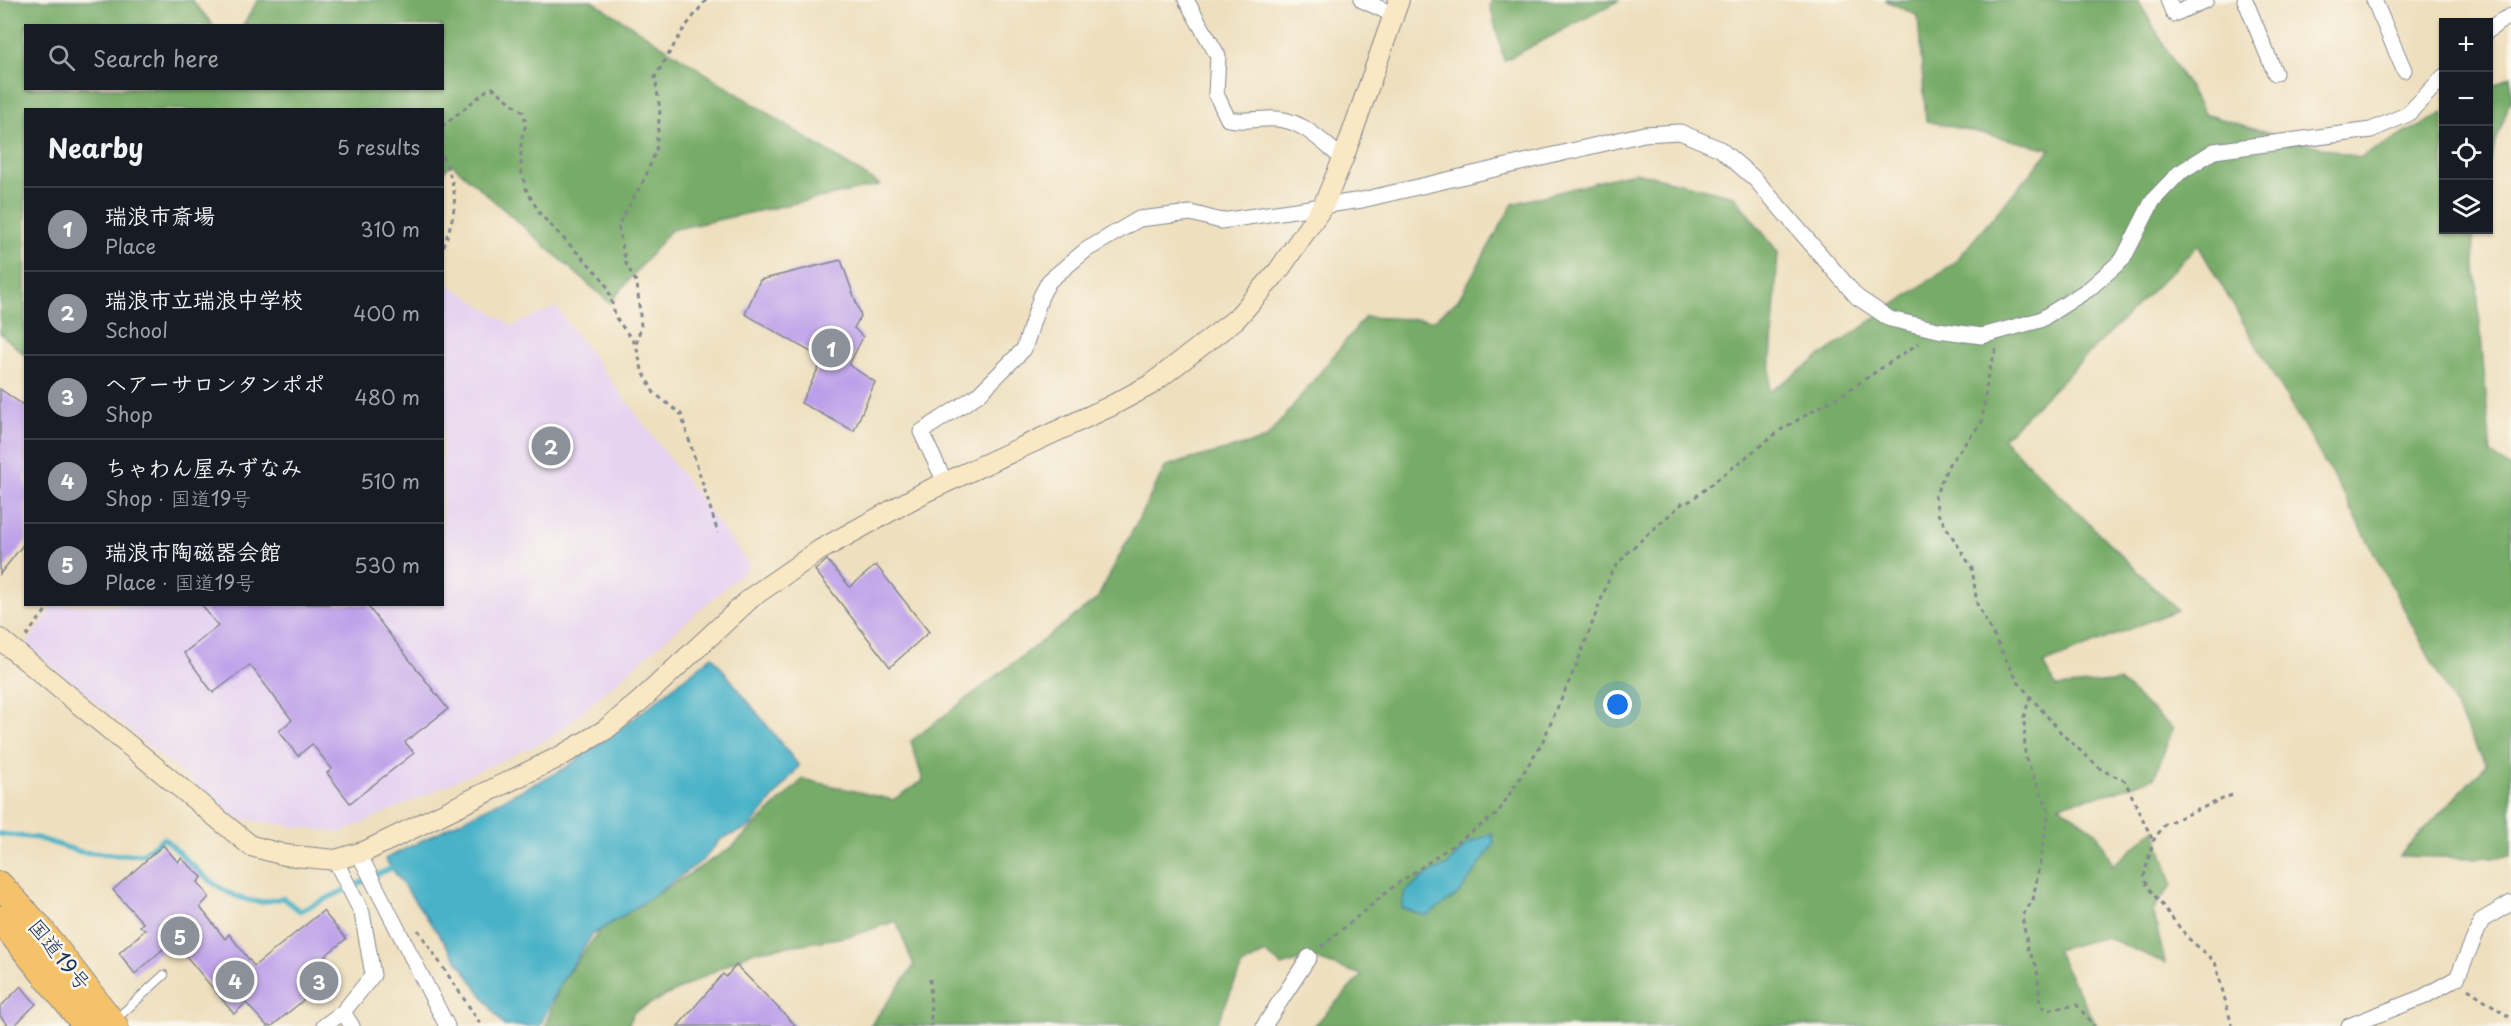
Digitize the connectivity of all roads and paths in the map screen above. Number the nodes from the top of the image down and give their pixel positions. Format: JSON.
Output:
{"nodes":[{"id":1,"x":706,"y":0,"type":"edge"},
{"id":2,"x":1186,"y":0,"type":"edge"},
{"id":3,"x":1362,"y":0,"type":"edge"},
{"id":4,"x":2168,"y":0,"type":"edge"},
{"id":5,"x":2206,"y":0,"type":"edge"},
{"id":6,"x":2245,"y":0,"type":"edge"},
{"id":7,"x":2374,"y":0,"type":"edge"},
{"id":8,"x":1396,"y":7,"type":"edge"},
{"id":9,"x":2511,"y":16,"type":"edge"},
{"id":10,"x":2493,"y":27,"type":"edge"},
{"id":11,"x":2404,"y":70,"type":"dead end"},
{"id":12,"x":2275,"y":74,"type":"dead end"},
{"id":13,"x":2439,"y":81,"type":"edge"},
{"id":14,"x":444,"y":125,"type":"edge"},
{"id":15,"x":1343,"y":159,"type":"junction"},
{"id":16,"x":444,"y":160,"type":"edge"},
{"id":17,"x":1323,"y":206,"type":"junction"},
{"id":18,"x":444,"y":244,"type":"edge"},
{"id":19,"x":1938,"y":330,"type":"junction"},
{"id":20,"x":2002,"y":330,"type":"junction"},
{"id":21,"x":636,"y":345,"type":"junction"},
{"id":22,"x":946,"y":484,"type":"junction"},
{"id":23,"x":718,"y":533,"type":"dead end"},
{"id":24,"x":49,"y":606,"type":"edge"},
{"id":25,"x":7,"y":645,"type":"edge"},
{"id":26,"x":2030,"y":696,"type":"junction"},
{"id":27,"x":2232,"y":795,"type":"dead end"},
{"id":28,"x":2153,"y":841,"type":"junction"},
{"id":29,"x":359,"y":854,"type":"junction"},
{"id":30,"x":335,"y":860,"type":"junction"},
{"id":31,"x":0,"y":885,"type":"edge"},
{"id":32,"x":2511,"y":903,"type":"edge"},
{"id":33,"x":0,"y":920,"type":"edge"},
{"id":34,"x":418,"y":929,"type":"dead end"},
{"id":35,"x":1309,"y":957,"type":"joint"},
{"id":36,"x":164,"y":975,"type":"dead end"},
{"id":37,"x":2457,"y":978,"type":"junction"},
{"id":38,"x":930,"y":979,"type":"dead end"},
{"id":39,"x":343,"y":1012,"type":"junction"},
{"id":40,"x":2511,"y":1018,"type":"edge"},
{"id":41,"x":114,"y":1024,"type":"edge"},
{"id":42,"x":86,"y":1026,"type":"edge"},
{"id":43,"x":324,"y":1026,"type":"edge"},
{"id":44,"x":352,"y":1026,"type":"edge"},
{"id":45,"x":447,"y":1026,"type":"edge"},
{"id":46,"x":482,"y":1026,"type":"edge"},
{"id":47,"x":931,"y":1026,"type":"edge"},
{"id":48,"x":1264,"y":1026,"type":"edge"},
{"id":49,"x":2094,"y":1026,"type":"edge"},
{"id":50,"x":2232,"y":1026,"type":"edge"},
{"id":51,"x":2349,"y":1026,"type":"edge"}],
"edges":[{"from":1,"to":21,"type":"path"},
{"from":2,"to":15,"type":"street"},
{"from":3,"to":8,"type":"street"},
{"from":4,"to":5,"type":"street"},
{"from":6,"to":12,"type":"street"},
{"from":7,"to":11,"type":"street"},
{"from":8,"to":15,"type":"street"},
{"from":9,"to":10,"type":"street"},
{"from":13,"to":20,"type":"street"},
{"from":14,"to":21,"type":"path"},
{"from":15,"to":17,"type":"street"},
{"from":16,"to":18,"type":"path"},
{"from":17,"to":19,"type":"street"},
{"from":17,"to":22,"type":"street"},
{"from":17,"to":22,"type":"street"},
{"from":19,"to":20,"type":"street"},
{"from":19,"to":35,"type":"path"},
{"from":20,"to":26,"type":"path"},
{"from":21,"to":23,"type":"path"},
{"from":22,"to":29,"type":"street"},
{"from":24,"to":25,"type":"path"},
{"from":25,"to":30,"type":"street"},
{"from":26,"to":28,"type":"path"},
{"from":26,"to":49,"type":"path"},
{"from":27,"to":28,"type":"path"},
{"from":28,"to":50,"type":"path"},
{"from":29,"to":30,"type":"street"},
{"from":29,"to":45,"type":"street"},
{"from":30,"to":39,"type":"street"},
{"from":31,"to":41,"type":"highway","name":"国道19号"},
{"from":32,"to":37,"type":"street"},
{"from":33,"to":42,"type":"highway","name":"国道19号"},
{"from":34,"to":46,"type":"path"},
{"from":35,"to":48,"type":"street"},
{"from":36,"to":41,"type":"lane"},
{"from":37,"to":40,"type":"path"},
{"from":37,"to":51,"type":"street"},
{"from":38,"to":47,"type":"path"},
{"from":39,"to":43,"type":"street"},
{"from":39,"to":44,"type":"street"}]}
